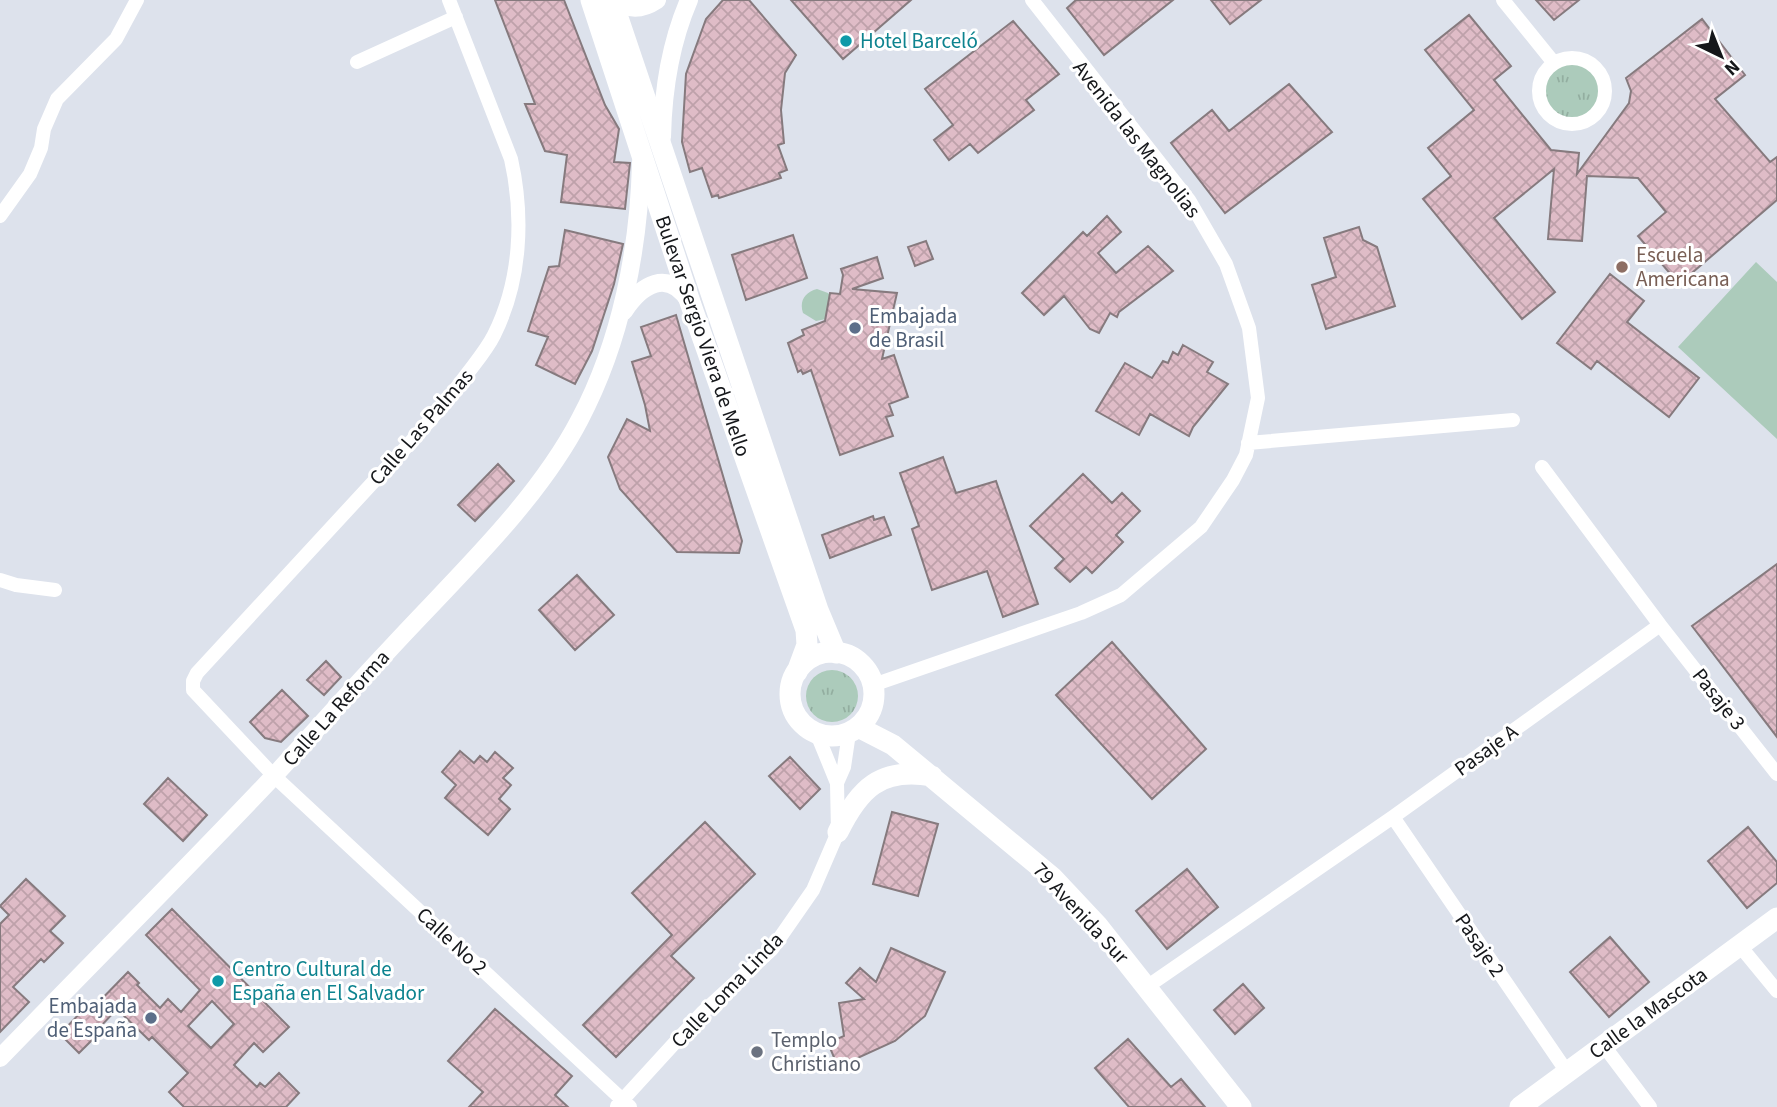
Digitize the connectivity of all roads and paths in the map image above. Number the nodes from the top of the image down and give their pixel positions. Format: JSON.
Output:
{"nodes":[{"id":1,"x":137,"y":0,"type":"edge"},
{"id":2,"x":449,"y":0,"type":"edge"},
{"id":3,"x":591,"y":0,"type":"edge"},
{"id":4,"x":613,"y":0,"type":"edge"},
{"id":5,"x":657,"y":0,"type":"edge"},
{"id":6,"x":689,"y":0,"type":"edge"},
{"id":7,"x":1031,"y":0,"type":"edge"},
{"id":8,"x":1503,"y":0,"type":"edge"},
{"id":9,"x":456,"y":17,"type":"junction"},
{"id":10,"x":357,"y":62,"type":"dead end"},
{"id":11,"x":1554,"y":63,"type":"junction"},
{"id":12,"x":651,"y":149,"type":"junction"},
{"id":13,"x":0,"y":216,"type":"edge"},
{"id":14,"x":691,"y":305,"type":"junction"},
{"id":15,"x":619,"y":320,"type":"junction"},
{"id":16,"x":1513,"y":420,"type":"dead end"},
{"id":17,"x":1248,"y":443,"type":"junction"},
{"id":18,"x":1542,"y":467,"type":"dead end"},
{"id":19,"x":0,"y":580,"type":"edge"},
{"id":20,"x":55,"y":590,"type":"dead end"},
{"id":21,"x":1660,"y":625,"type":"junction"},
{"id":22,"x":836,"y":653,"type":"junction"},
{"id":23,"x":797,"y":672,"type":"junction"},
{"id":24,"x":874,"y":692,"type":"junction"},
{"id":25,"x":853,"y":730,"type":"junction"},
{"id":26,"x":817,"y":734,"type":"junction"},
{"id":27,"x":893,"y":745,"type":"junction"},
{"id":28,"x":1777,"y":774,"type":"edge"},
{"id":29,"x":274,"y":776,"type":"junction"},
{"id":30,"x":932,"y":776,"type":"junction"},
{"id":31,"x":837,"y":783,"type":"junction"},
{"id":32,"x":1393,"y":817,"type":"junction"},
{"id":33,"x":838,"y":832,"type":"junction"},
{"id":34,"x":1777,"y":918,"type":"edge"},
{"id":35,"x":1740,"y":946,"type":"junction"},
{"id":36,"x":1148,"y":986,"type":"junction"},
{"id":37,"x":1777,"y":991,"type":"edge"},
{"id":38,"x":1604,"y":1045,"type":"junction"},
{"id":39,"x":0,"y":1058,"type":"edge"},
{"id":40,"x":1567,"y":1072,"type":"junction"},
{"id":41,"x":623,"y":1105,"type":"edge"},
{"id":42,"x":1241,"y":1107,"type":"edge"},
{"id":43,"x":1520,"y":1107,"type":"edge"},
{"id":44,"x":1650,"y":1107,"type":"edge"}],
"edges":[{"from":1,"to":13,"type":"street"},
{"from":2,"to":9,"type":"street","name":"Calle Las Palmas"},
{"from":3,"to":12,"type":"main road","name":"Bulevar Sergio Viera de Mello"},
{"from":4,"to":5,"type":"street"},
{"from":4,"to":12,"type":"main road","name":"Bulevar Sergio Viera de Mello"},
{"from":6,"to":12,"type":"street","name":"Calle La Reforma"},
{"from":7,"to":17,"type":"street","name":"Avenida las Magnolias"},
{"from":8,"to":11,"type":"street"},
{"from":9,"to":10,"type":"street"},
{"from":9,"to":29,"type":"street","name":"Calle Las Palmas"},
{"from":11,"to":11,"type":"street"},
{"from":12,"to":14,"type":"main road","name":"Bulevar Sergio Viera de Mello"},
{"from":12,"to":15,"type":"street","name":"Calle La Reforma"},
{"from":12,"to":22,"type":"main road","name":"Bulevar Sergio Viera de Mello"},
{"from":14,"to":15,"type":"street","name":"Calle La Reforma"},
{"from":14,"to":23,"type":"main road","name":"Bulevar Sergio Viera de Mello"},
{"from":15,"to":29,"type":"street","name":"Calle La Reforma"},
{"from":16,"to":17,"type":"street"},
{"from":17,"to":24,"type":"street","name":"Avenida las Magnolias"},
{"from":18,"to":21,"type":"street"},
{"from":19,"to":20,"type":"street"},
{"from":21,"to":28,"type":"street","name":"Pasaje 3"},
{"from":21,"to":32,"type":"street","name":"Pasaje A"},
{"from":22,"to":23,"type":"main road"},
{"from":22,"to":24,"type":"main road"},
{"from":23,"to":26,"type":"main road"},
{"from":24,"to":25,"type":"main road"},
{"from":24,"to":27,"type":"main road","name":"79 Avenida Sur"},
{"from":25,"to":26,"type":"main road"},
{"from":25,"to":27,"type":"main road","name":"79 Avenida Sur"},
{"from":25,"to":31,"type":"street","name":"Calle Loma Linda"},
{"from":26,"to":31,"type":"street","name":"Calle Loma Linda"},
{"from":27,"to":30,"type":"main road","name":"79 Avenida Sur"},
{"from":29,"to":39,"type":"street","name":"Calle La Reforma"},
{"from":29,"to":41,"type":"street","name":"Calle No 2"},
{"from":30,"to":33,"type":"main road"},
{"from":30,"to":36,"type":"main road","name":"79 Avenida Sur"},
{"from":31,"to":33,"type":"street","name":"Calle Loma Linda"},
{"from":32,"to":36,"type":"street","name":"Pasaje A"},
{"from":32,"to":40,"type":"street","name":"Pasaje 2"},
{"from":33,"to":41,"type":"street","name":"Calle Loma Linda"},
{"from":34,"to":35,"type":"main road","name":"Calle la Mascota"},
{"from":35,"to":37,"type":"street"},
{"from":35,"to":38,"type":"main road","name":"Calle la Mascota"},
{"from":36,"to":42,"type":"main road","name":"79 Avenida Sur"},
{"from":38,"to":40,"type":"main road","name":"Calle la Mascota"},
{"from":38,"to":44,"type":"street"},
{"from":40,"to":43,"type":"main road","name":"Calle la Mascota"}]}
